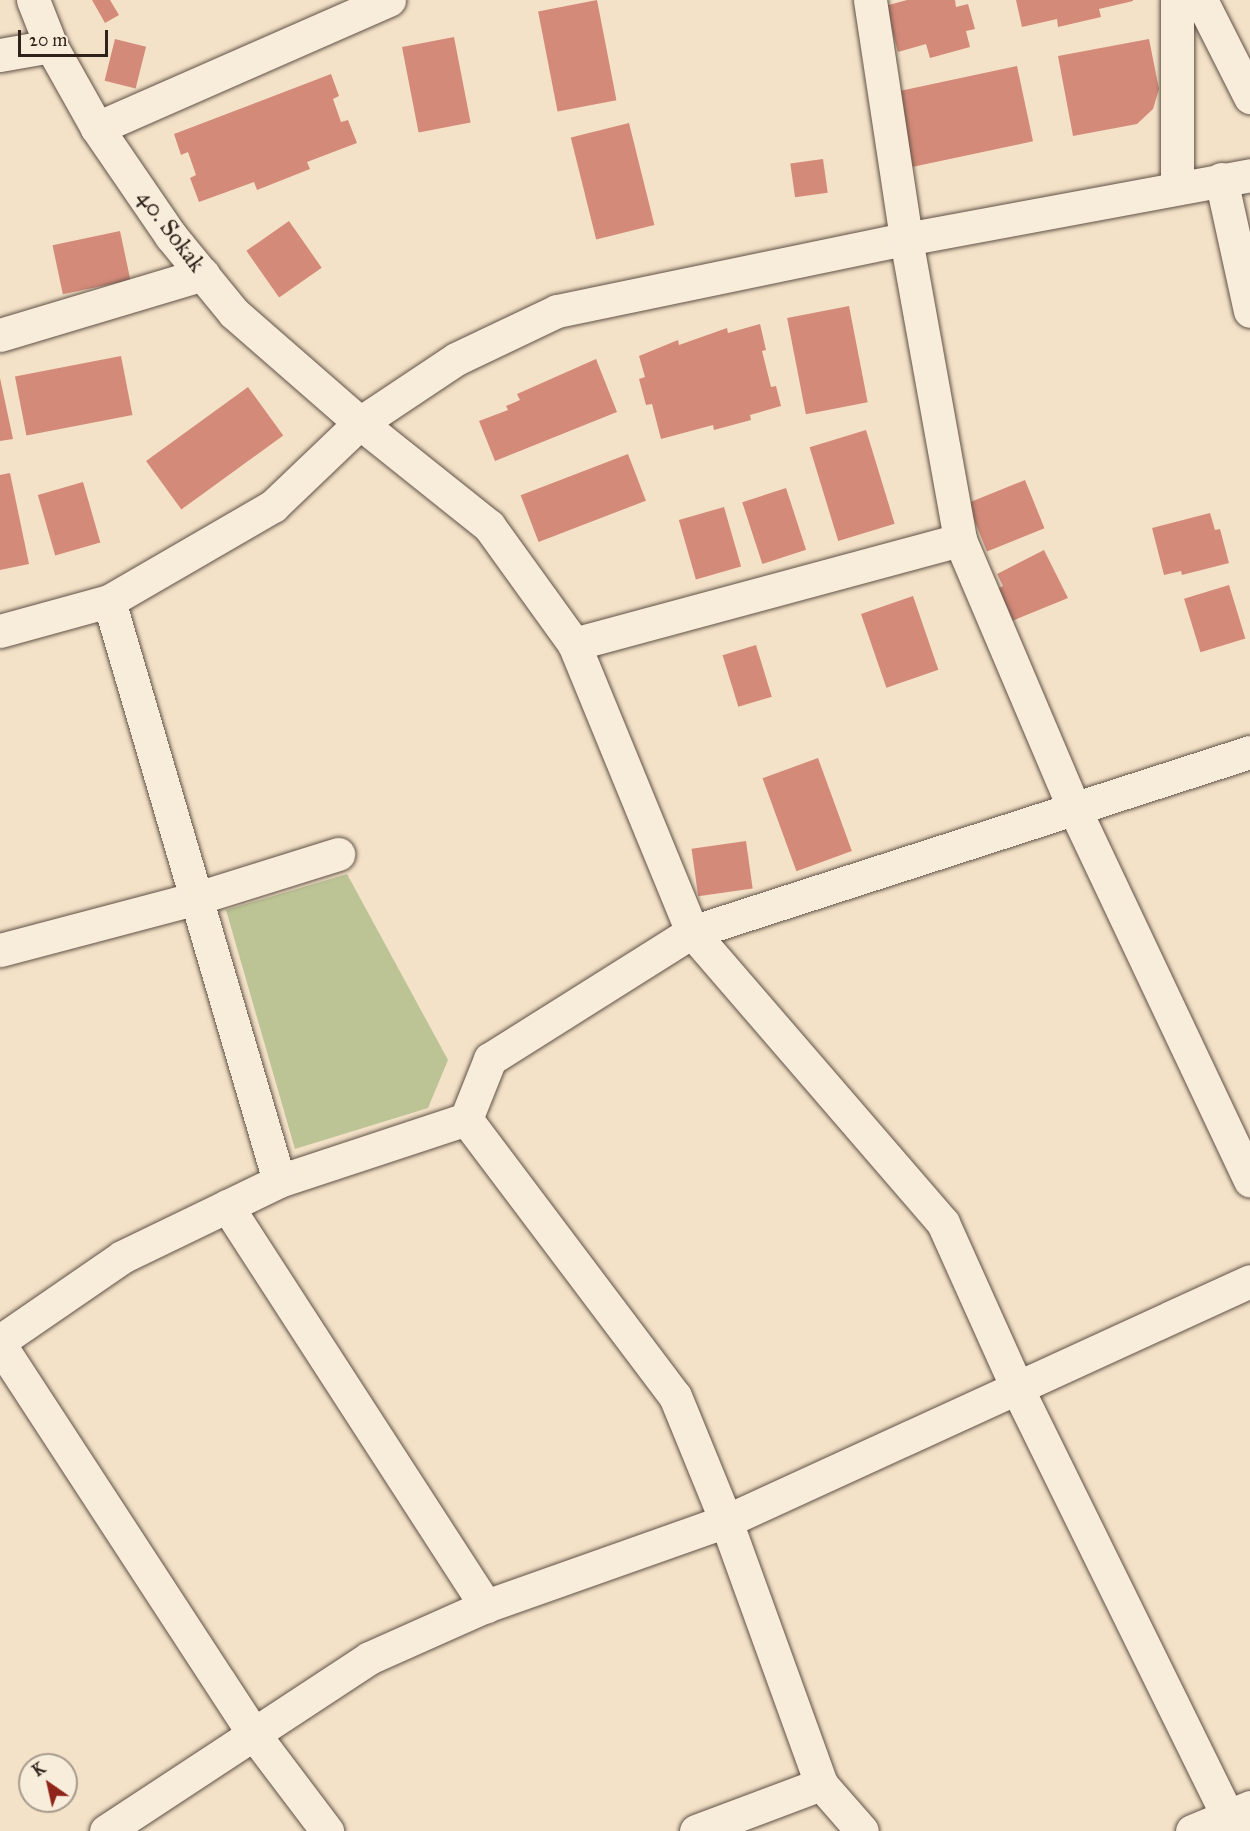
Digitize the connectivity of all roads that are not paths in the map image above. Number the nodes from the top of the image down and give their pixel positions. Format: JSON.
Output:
{"nodes":[{"id":1,"x":33,"y":0,"type":"edge"},
{"id":2,"x":389,"y":0,"type":"edge"},
{"id":3,"x":870,"y":0,"type":"edge"},
{"id":4,"x":1178,"y":0,"type":"edge"},
{"id":5,"x":1201,"y":0,"type":"edge"},
{"id":6,"x":51,"y":46,"type":"junction"},
{"id":7,"x":0,"y":55,"type":"edge"},
{"id":8,"x":1250,"y":97,"type":"edge"},
{"id":9,"x":97,"y":128,"type":"junction"},
{"id":10,"x":1236,"y":177,"type":"edge"},
{"id":11,"x":1177,"y":187,"type":"junction"},
{"id":12,"x":906,"y":239,"type":"junction"},
{"id":13,"x":203,"y":274,"type":"junction"},
{"id":14,"x":1250,"y":311,"type":"edge"},
{"id":15,"x":0,"y":335,"type":"edge"},
{"id":16,"x":360,"y":423,"type":"junction"},
{"id":17,"x":960,"y":540,"type":"junction"},
{"id":18,"x":109,"y":601,"type":"junction"},
{"id":19,"x":0,"y":631,"type":"edge"},
{"id":20,"x":574,"y":644,"type":"junction"},
{"id":21,"x":1250,"y":752,"type":"edge"},
{"id":22,"x":1074,"y":808,"type":"junction"},
{"id":23,"x":338,"y":854,"type":"dead end"},
{"id":24,"x":197,"y":898,"type":"junction"},
{"id":25,"x":692,"y":932,"type":"junction"},
{"id":26,"x":0,"y":950,"type":"edge"},
{"id":27,"x":466,"y":1119,"type":"junction"},
{"id":28,"x":279,"y":1181,"type":"junction"},
{"id":29,"x":1250,"y":1181,"type":"edge"},
{"id":30,"x":227,"y":1206,"type":"junction"},
{"id":31,"x":1250,"y":1281,"type":"edge"},
{"id":32,"x":0,"y":1343,"type":"edge"},
{"id":33,"x":1018,"y":1390,"type":"junction"},
{"id":34,"x":726,"y":1521,"type":"junction"},
{"id":35,"x":486,"y":1606,"type":"junction"},
{"id":36,"x":253,"y":1734,"type":"junction"},
{"id":37,"x":821,"y":1784,"type":"junction"},
{"id":38,"x":1238,"y":1818,"type":"edge"},
{"id":39,"x":106,"y":1831,"type":"edge"},
{"id":40,"x":327,"y":1831,"type":"edge"},
{"id":41,"x":696,"y":1831,"type":"edge"},
{"id":42,"x":862,"y":1831,"type":"edge"},
{"id":43,"x":1192,"y":1831,"type":"edge"}],
"edges":[{"from":1,"to":6,"type":"street","name":"40. Sokak"},
{"from":2,"to":9,"type":"street"},
{"from":3,"to":12,"type":"street"},
{"from":4,"to":11,"type":"street"},
{"from":5,"to":8,"type":"street"},
{"from":6,"to":7,"type":"street"},
{"from":6,"to":9,"type":"street","name":"40. Sokak"},
{"from":9,"to":13,"type":"street","name":"40. Sokak"},
{"from":10,"to":11,"type":"street"},
{"from":10,"to":14,"type":"street"},
{"from":11,"to":12,"type":"street"},
{"from":12,"to":16,"type":"street"},
{"from":12,"to":17,"type":"street"},
{"from":13,"to":15,"type":"street"},
{"from":13,"to":16,"type":"street","name":"40. Sokak"},
{"from":16,"to":18,"type":"street"},
{"from":16,"to":20,"type":"street","name":"40. Sokak"},
{"from":17,"to":20,"type":"street"},
{"from":17,"to":22,"type":"street"},
{"from":18,"to":19,"type":"street"},
{"from":18,"to":24,"type":"street"},
{"from":20,"to":25,"type":"street","name":"40. Sokak"},
{"from":21,"to":22,"type":"street"},
{"from":22,"to":25,"type":"street"},
{"from":22,"to":29,"type":"street"},
{"from":23,"to":24,"type":"street"},
{"from":24,"to":26,"type":"street"},
{"from":24,"to":28,"type":"street"},
{"from":25,"to":27,"type":"street"},
{"from":25,"to":33,"type":"street","name":"40. Sokak"},
{"from":27,"to":28,"type":"street"},
{"from":27,"to":34,"type":"street"},
{"from":28,"to":30,"type":"street"},
{"from":30,"to":32,"type":"street"},
{"from":30,"to":35,"type":"street"},
{"from":31,"to":33,"type":"street"},
{"from":32,"to":36,"type":"street"},
{"from":33,"to":34,"type":"street"},
{"from":33,"to":38,"type":"street","name":"40. Sokak"},
{"from":34,"to":35,"type":"street"},
{"from":34,"to":37,"type":"street"},
{"from":35,"to":36,"type":"street"},
{"from":36,"to":39,"type":"street"},
{"from":36,"to":40,"type":"street"},
{"from":37,"to":41,"type":"street"},
{"from":37,"to":42,"type":"street"},
{"from":38,"to":43,"type":"street"}]}
